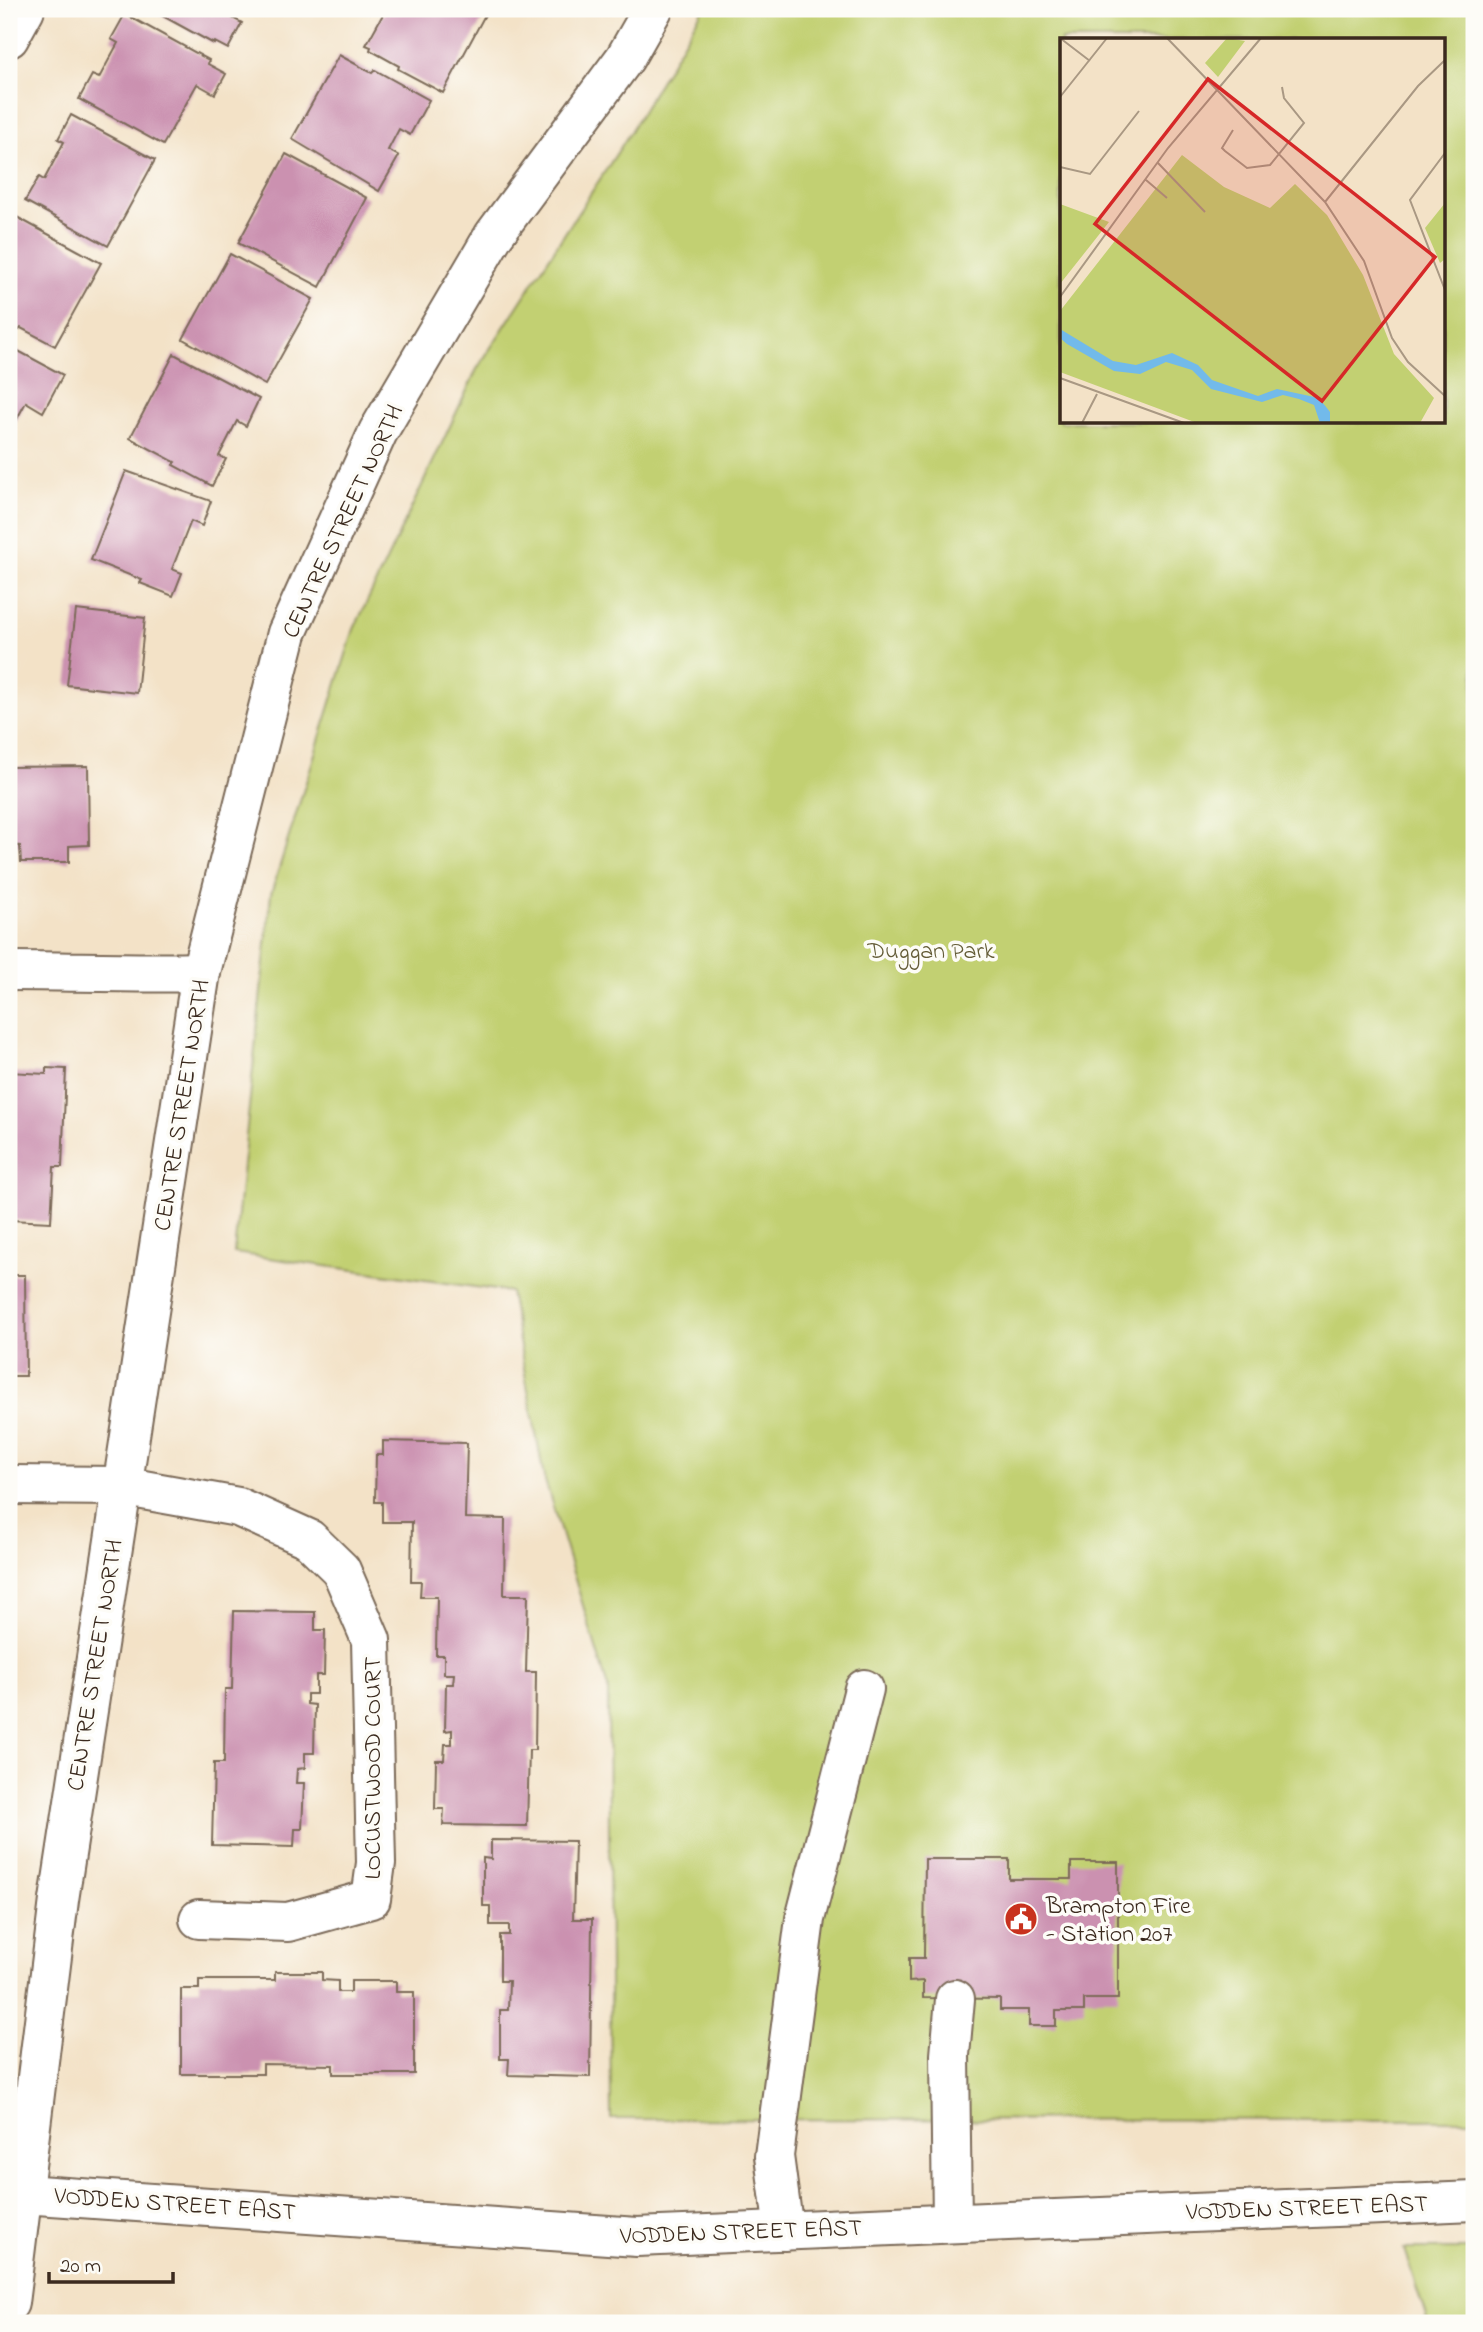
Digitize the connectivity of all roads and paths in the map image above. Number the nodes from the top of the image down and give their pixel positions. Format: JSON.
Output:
{"nodes":[{"id":1,"x":25,"y":9,"type":"edge"},
{"id":2,"x":653,"y":9,"type":"edge"},
{"id":3,"x":9,"y":38,"type":"edge"},
{"id":4,"x":9,"y":971,"type":"edge"},
{"id":5,"x":201,"y":972,"type":"junction"},
{"id":6,"x":9,"y":1485,"type":"edge"},
{"id":7,"x":121,"y":1486,"type":"junction"},
{"id":8,"x":864,"y":1689,"type":"dead end"},
{"id":9,"x":199,"y":1919,"type":"dead end"},
{"id":10,"x":956,"y":1998,"type":"dead end"},
{"id":11,"x":16,"y":2193,"type":"edge"},
{"id":12,"x":1474,"y":2201,"type":"edge"},
{"id":13,"x":952,"y":2223,"type":"junction"},
{"id":14,"x":784,"y":2231,"type":"junction"},
{"id":15,"x":9,"y":2303,"type":"edge"}],
"edges":[{"from":1,"to":3,"type":"street"},
{"from":2,"to":5,"type":"street","name":"CENTRE STREET NORTH"},
{"from":4,"to":5,"type":"street"},
{"from":5,"to":7,"type":"street","name":"CENTRE STREET NORTH"},
{"from":6,"to":7,"type":"street","name":"LOCUSTWOOD COURT"},
{"from":7,"to":9,"type":"street","name":"LOCUSTWOOD COURT"},
{"from":7,"to":11,"type":"street","name":"CENTRE STREET NORTH"},
{"from":8,"to":14,"type":"street"},
{"from":10,"to":13,"type":"street"},
{"from":11,"to":14,"type":"street","name":"VODDEN STREET EAST"},
{"from":11,"to":15,"type":"street","name":"CENTRE STREET NORTH"},
{"from":12,"to":13,"type":"street","name":"VODDEN STREET EAST"},
{"from":13,"to":14,"type":"street","name":"VODDEN STREET EAST"}]}
